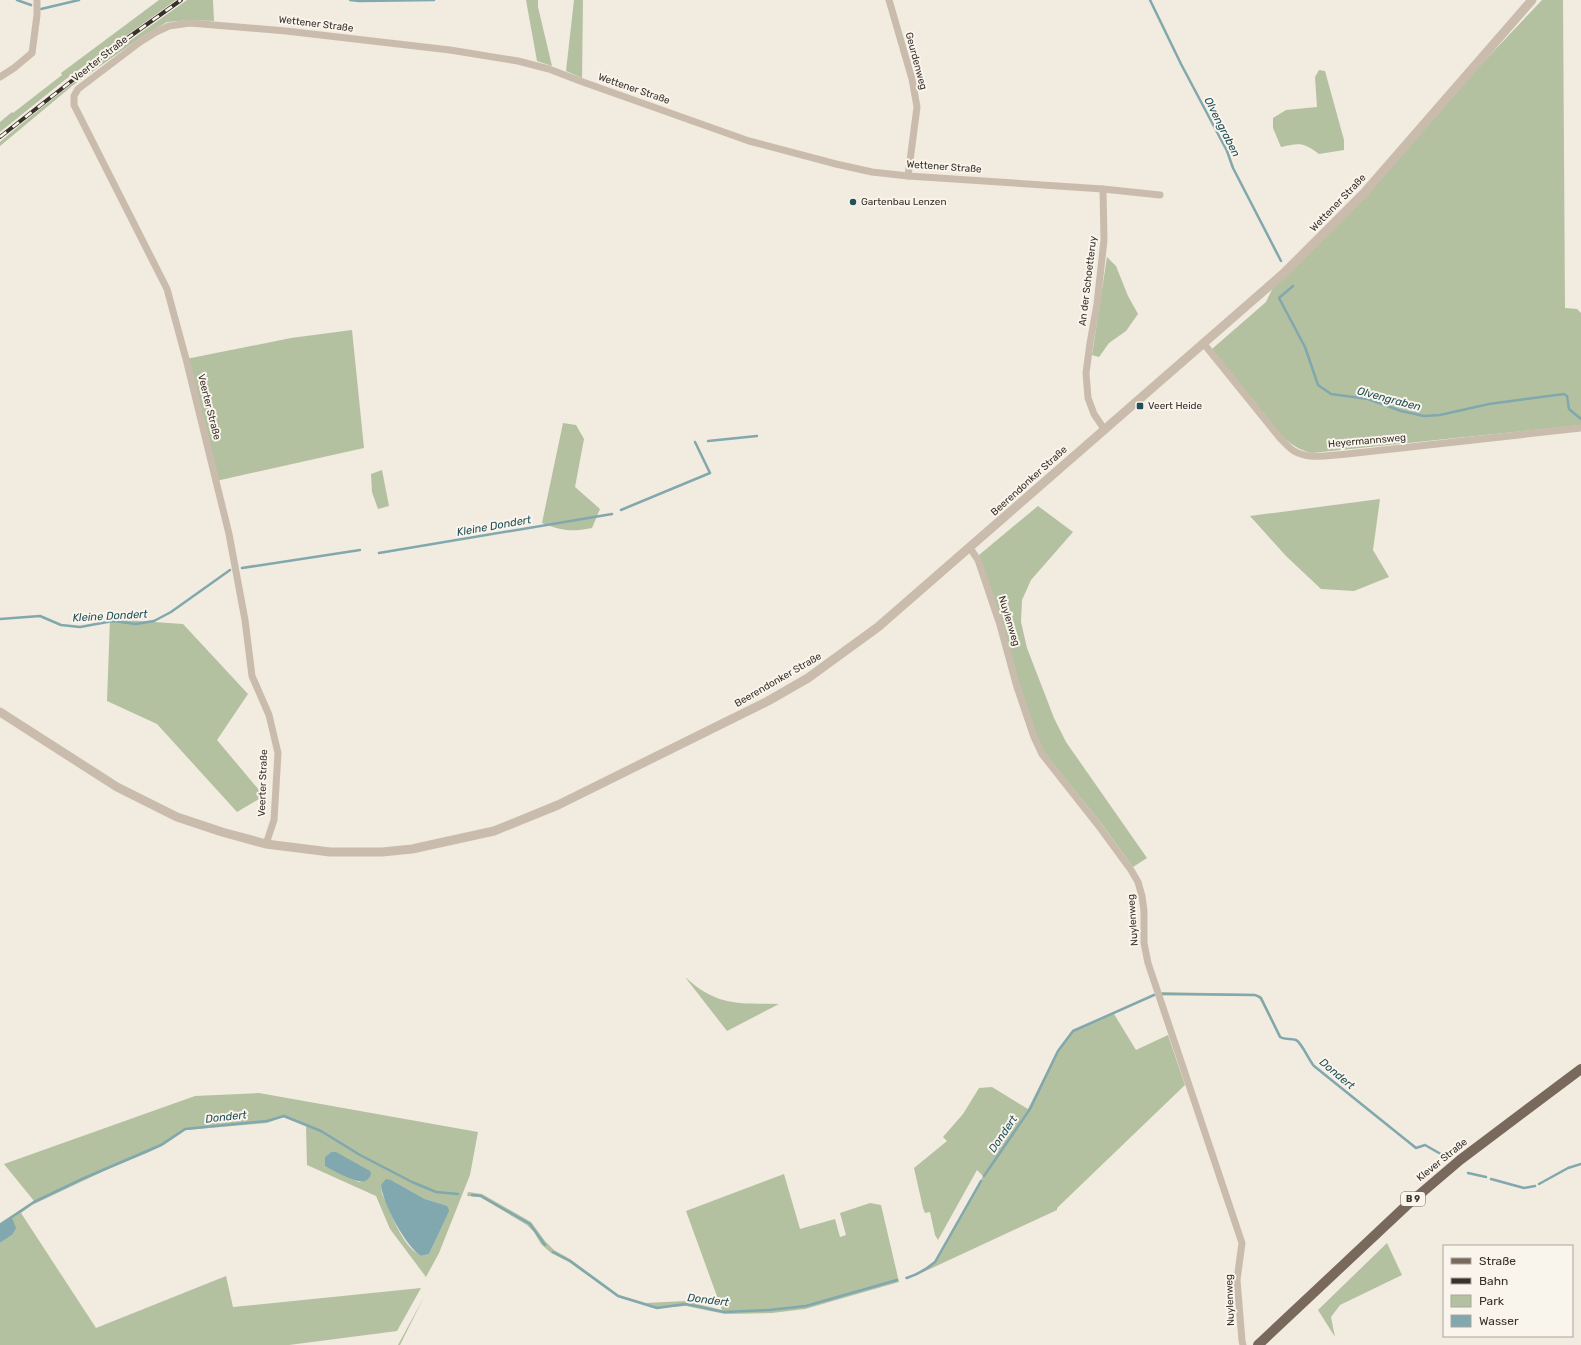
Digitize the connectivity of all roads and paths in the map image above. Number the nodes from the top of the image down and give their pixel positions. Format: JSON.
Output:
{"nodes":[{"id":1,"x":37,"y":0,"type":"edge"},
{"id":2,"x":889,"y":0,"type":"edge"},
{"id":3,"x":1532,"y":0,"type":"edge"},
{"id":4,"x":156,"y":32,"type":"joint"},
{"id":5,"x":0,"y":77,"type":"edge"},
{"id":6,"x":908,"y":176,"type":"junction"},
{"id":7,"x":1103,"y":189,"type":"junction"},
{"id":8,"x":1160,"y":195,"type":"dead end"},
{"id":9,"x":1204,"y":344,"type":"junction"},
{"id":10,"x":1139,"y":400,"type":"joint"},
{"id":11,"x":1581,"y":428,"type":"edge"},
{"id":12,"x":1104,"y":429,"type":"junction"},
{"id":13,"x":970,"y":548,"type":"junction"},
{"id":14,"x":0,"y":712,"type":"edge"},
{"id":15,"x":266,"y":844,"type":"junction"},
{"id":16,"x":1581,"y":1069,"type":"edge"},
{"id":17,"x":1243,"y":1345,"type":"edge"},
{"id":18,"x":1258,"y":1345,"type":"edge"}],
"edges":[{"from":1,"to":5,"type":"street"},
{"from":2,"to":6,"type":"street","name":"Geurdenweg"},
{"from":3,"to":9,"type":"street","name":"Wettener Straße"},
{"from":4,"to":6,"type":"street","name":"Wettener Straße"},
{"from":4,"to":15,"type":"street","name":"Veerter Straße"},
{"from":6,"to":7,"type":"street","name":"Wettener Straße"},
{"from":7,"to":8,"type":"street"},
{"from":7,"to":12,"type":"street","name":"An der Schoetteruy"},
{"from":9,"to":10,"type":"street","name":"Wettener Straße"},
{"from":9,"to":11,"type":"street","name":"Heyermannsweg"},
{"from":10,"to":12,"type":"street","name":"Beerendonker Straße"},
{"from":12,"to":13,"type":"street","name":"Beerendonker Straße"},
{"from":13,"to":15,"type":"street","name":"Beerendonker Straße"},
{"from":13,"to":17,"type":"street","name":"Nuylenweg"},
{"from":14,"to":15,"type":"street"},
{"from":16,"to":18,"type":"main road","name":"Klever Straße","number":"B 9"}]}
